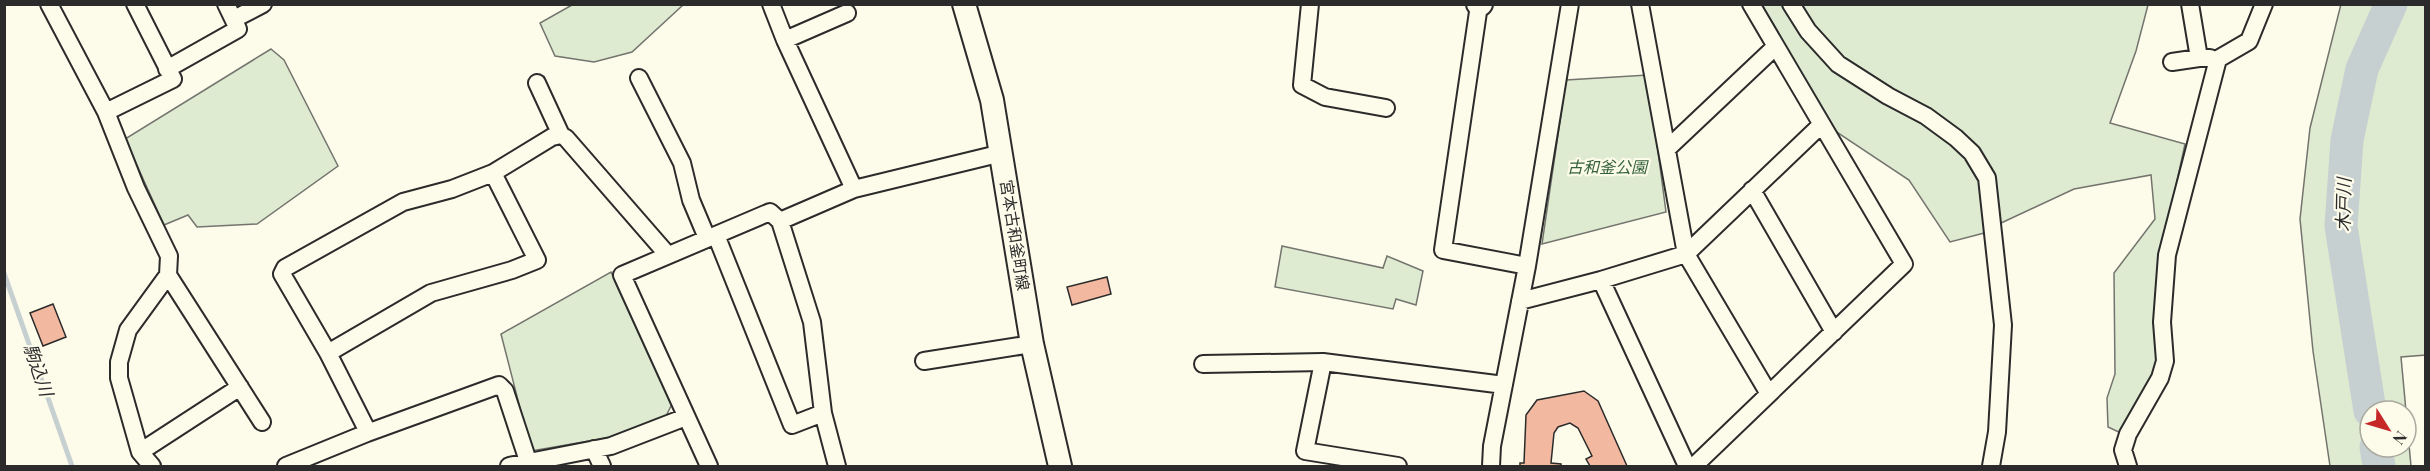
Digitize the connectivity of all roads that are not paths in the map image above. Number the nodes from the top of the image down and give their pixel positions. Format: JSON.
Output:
{"nodes":[{"id":1,"x":49,"y":4,"type":"edge"},
{"id":2,"x":135,"y":4,"type":"edge"},
{"id":3,"x":263,"y":4,"type":"edge"},
{"id":4,"x":771,"y":4,"type":"edge"},
{"id":5,"x":964,"y":4,"type":"edge"},
{"id":6,"x":1310,"y":4,"type":"edge"},
{"id":7,"x":1570,"y":4,"type":"edge"},
{"id":8,"x":1640,"y":4,"type":"edge"},
{"id":9,"x":1751,"y":4,"type":"edge"},
{"id":10,"x":1791,"y":4,"type":"edge"},
{"id":11,"x":2190,"y":4,"type":"edge"},
{"id":12,"x":2264,"y":4,"type":"edge"},
{"id":13,"x":1479,"y":5,"type":"edge"},
{"id":14,"x":230,"y":12,"type":"edge"},
{"id":15,"x":847,"y":13,"type":"dead end"},
{"id":16,"x":784,"y":39,"type":"junction"},
{"id":17,"x":1775,"y":47,"type":"junction"},
{"id":18,"x":2199,"y":58,"type":"junction"},
{"id":19,"x":2218,"y":59,"type":"junction"},
{"id":20,"x":2172,"y":62,"type":"dead end"},
{"id":21,"x":167,"y":69,"type":"junction"},
{"id":22,"x":639,"y":78,"type":"dead end"},
{"id":23,"x":537,"y":83,"type":"dead end"},
{"id":24,"x":1386,"y":108,"type":"dead end"},
{"id":25,"x":106,"y":112,"type":"junction"},
{"id":26,"x":1821,"y":125,"type":"junction"},
{"id":27,"x":561,"y":135,"type":"junction"},
{"id":28,"x":1667,"y":149,"type":"junction"},
{"id":29,"x":1002,"y":153,"type":"junction"},
{"id":30,"x":493,"y":173,"type":"junction"},
{"id":31,"x":854,"y":189,"type":"junction"},
{"id":32,"x":1752,"y":190,"type":"junction"},
{"id":33,"x":780,"y":221,"type":"junction"},
{"id":34,"x":711,"y":237,"type":"junction"},
{"id":35,"x":667,"y":254,"type":"junction"},
{"id":36,"x":1686,"y":254,"type":"junction"},
{"id":37,"x":1527,"y":266,"type":"junction"},
{"id":38,"x":168,"y":275,"type":"junction"},
{"id":39,"x":1601,"y":280,"type":"junction"},
{"id":40,"x":1521,"y":300,"type":"junction"},
{"id":41,"x":1834,"y":332,"type":"junction"},
{"id":42,"x":1032,"y":344,"type":"junction"},
{"id":43,"x":328,"y":354,"type":"junction"},
{"id":44,"x":924,"y":361,"type":"dead end"},
{"id":45,"x":1323,"y":362,"type":"junction"},
{"id":46,"x":1203,"y":364,"type":"dead end"},
{"id":47,"x":1504,"y":385,"type":"junction"},
{"id":48,"x":240,"y":387,"type":"junction"},
{"id":49,"x":1769,"y":394,"type":"junction"},
{"id":50,"x":823,"y":413,"type":"junction"},
{"id":51,"x":686,"y":417,"type":"junction"},
{"id":52,"x":262,"y":422,"type":"dead end"},
{"id":53,"x":367,"y":433,"type":"junction"},
{"id":54,"x":594,"y":449,"type":"junction"},
{"id":55,"x":140,"y":452,"type":"junction"},
{"id":56,"x":528,"y":461,"type":"junction"},
{"id":57,"x":152,"y":466,"type":"edge"},
{"id":58,"x":286,"y":466,"type":"edge"},
{"id":59,"x":509,"y":466,"type":"edge"},
{"id":60,"x":602,"y":466,"type":"edge"},
{"id":61,"x":709,"y":466,"type":"edge"},
{"id":62,"x":837,"y":466,"type":"edge"},
{"id":63,"x":1060,"y":466,"type":"edge"},
{"id":64,"x":1398,"y":466,"type":"edge"},
{"id":65,"x":1491,"y":466,"type":"edge"},
{"id":66,"x":1687,"y":466,"type":"edge"},
{"id":67,"x":1694,"y":466,"type":"edge"},
{"id":68,"x":1991,"y":466,"type":"edge"},
{"id":69,"x":2128,"y":466,"type":"edge"}],
"edges":[{"from":1,"to":25,"type":"street"},
{"from":2,"to":21,"type":"street"},
{"from":3,"to":14,"type":"street"},
{"from":4,"to":16,"type":"street"},
{"from":5,"to":29,"type":"street","name":"宮本古和釜町線"},
{"from":6,"to":24,"type":"street"},
{"from":7,"to":37,"type":"street"},
{"from":8,"to":28,"type":"street"},
{"from":9,"to":17,"type":"street"},
{"from":10,"to":68,"type":"street"},
{"from":11,"to":18,"type":"street"},
{"from":12,"to":19,"type":"street"},
{"from":13,"to":37,"type":"street"},
{"from":14,"to":21,"type":"street"},
{"from":15,"to":16,"type":"street"},
{"from":16,"to":31,"type":"street"},
{"from":17,"to":26,"type":"street"},
{"from":17,"to":28,"type":"street"},
{"from":18,"to":19,"type":"street"},
{"from":18,"to":20,"type":"street"},
{"from":19,"to":69,"type":"street"},
{"from":21,"to":25,"type":"street"},
{"from":22,"to":34,"type":"street"},
{"from":23,"to":27,"type":"street"},
{"from":25,"to":38,"type":"street"},
{"from":26,"to":32,"type":"street"},
{"from":26,"to":41,"type":"street"},
{"from":27,"to":30,"type":"street"},
{"from":27,"to":35,"type":"street"},
{"from":28,"to":36,"type":"street"},
{"from":29,"to":31,"type":"street"},
{"from":29,"to":42,"type":"street","name":"宮本古和釜町線"},
{"from":30,"to":43,"type":"street"},
{"from":30,"to":43,"type":"street"},
{"from":31,"to":33,"type":"street"},
{"from":32,"to":36,"type":"street"},
{"from":32,"to":41,"type":"street"},
{"from":33,"to":34,"type":"street"},
{"from":33,"to":50,"type":"street"},
{"from":34,"to":35,"type":"street"},
{"from":34,"to":50,"type":"street"},
{"from":35,"to":51,"type":"street"},
{"from":36,"to":39,"type":"street"},
{"from":36,"to":49,"type":"street"},
{"from":37,"to":40,"type":"street"},
{"from":38,"to":48,"type":"street"},
{"from":38,"to":55,"type":"street"},
{"from":39,"to":40,"type":"street"},
{"from":39,"to":66,"type":"street"},
{"from":40,"to":47,"type":"street"},
{"from":41,"to":49,"type":"street"},
{"from":42,"to":44,"type":"street"},
{"from":42,"to":63,"type":"street","name":"宮本古和釜町線"},
{"from":43,"to":53,"type":"street"},
{"from":45,"to":46,"type":"street"},
{"from":45,"to":47,"type":"street"},
{"from":45,"to":64,"type":"street"},
{"from":47,"to":65,"type":"street"},
{"from":48,"to":52,"type":"street"},
{"from":48,"to":55,"type":"street"},
{"from":49,"to":67,"type":"street"},
{"from":50,"to":62,"type":"street"},
{"from":51,"to":54,"type":"street"},
{"from":51,"to":61,"type":"street"},
{"from":53,"to":56,"type":"street"},
{"from":53,"to":58,"type":"street"},
{"from":54,"to":56,"type":"street"},
{"from":54,"to":60,"type":"street"},
{"from":55,"to":57,"type":"street"},
{"from":56,"to":59,"type":"street"}]}
